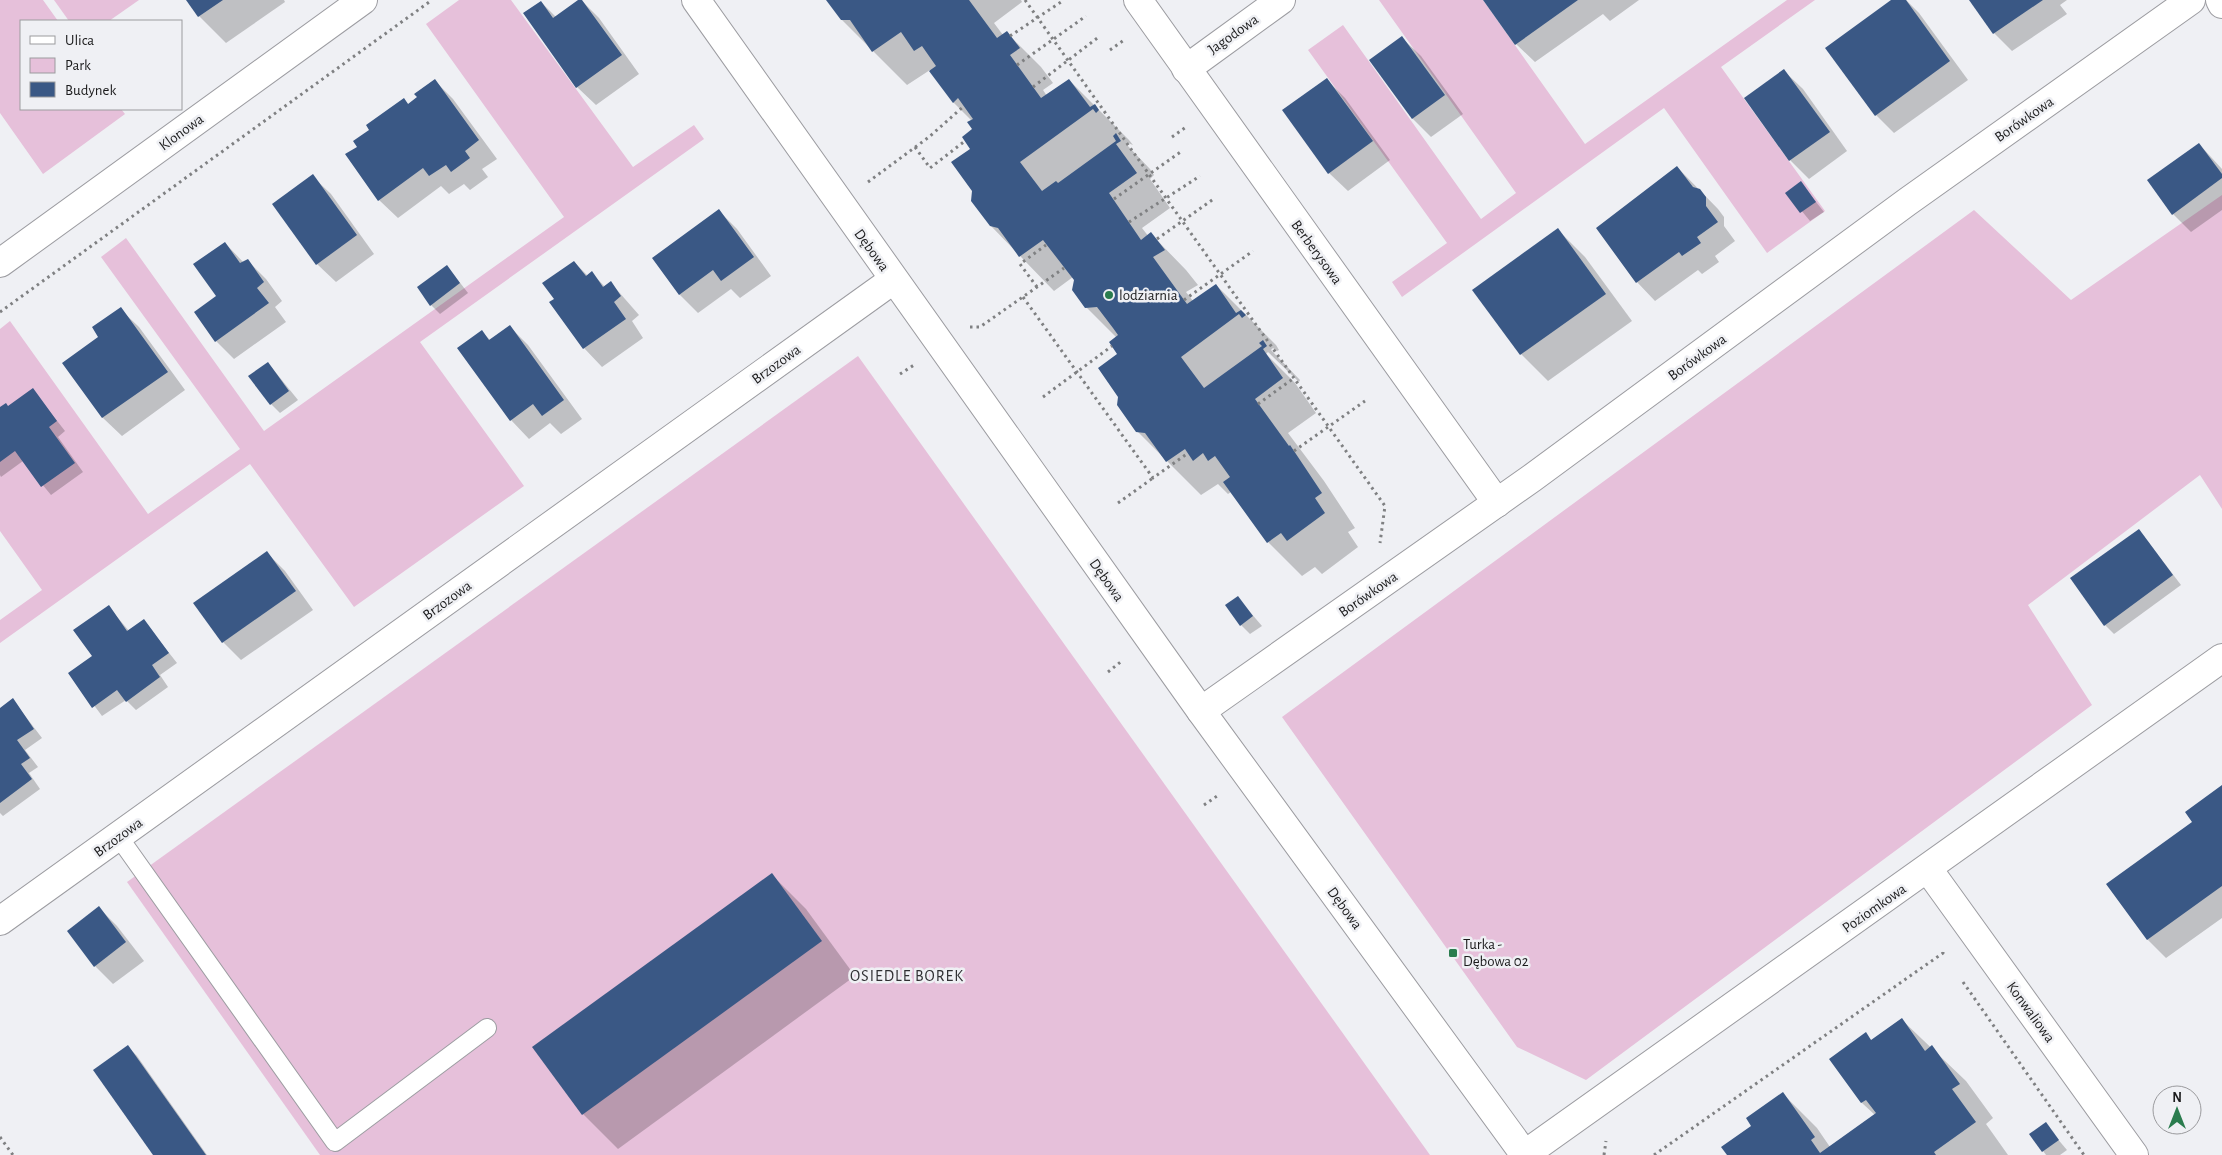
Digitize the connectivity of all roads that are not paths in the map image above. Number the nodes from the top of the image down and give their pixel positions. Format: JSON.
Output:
{"nodes":[{"id":1,"x":362,"y":0,"type":"edge"},
{"id":2,"x":696,"y":0,"type":"edge"},
{"id":3,"x":1138,"y":0,"type":"edge"},
{"id":4,"x":1281,"y":0,"type":"edge"},
{"id":5,"x":2190,"y":0,"type":"edge"},
{"id":6,"x":2220,"y":0,"type":"edge"},
{"id":7,"x":2222,"y":4,"type":"edge"},
{"id":8,"x":1186,"y":69,"type":"junction"},
{"id":9,"x":0,"y":263,"type":"edge"},
{"id":10,"x":893,"y":280,"type":"junction"},
{"id":11,"x":1497,"y":503,"type":"junction"},
{"id":12,"x":2222,"y":658,"type":"edge"},
{"id":13,"x":1201,"y":711,"type":"junction"},
{"id":14,"x":118,"y":836,"type":"junction"},
{"id":15,"x":1928,"y":869,"type":"junction"},
{"id":16,"x":0,"y":921,"type":"edge"},
{"id":17,"x":487,"y":1028,"type":"dead end"},
{"id":18,"x":1525,"y":1155,"type":"edge"},
{"id":19,"x":2134,"y":1155,"type":"edge"}],
"edges":[{"from":1,"to":9,"type":"street","name":"Klonowa"},
{"from":2,"to":10,"type":"street","name":"Dębowa"},
{"from":3,"to":8,"type":"street","name":"Berberysowa"},
{"from":4,"to":8,"type":"street","name":"Jagodowa"},
{"from":5,"to":11,"type":"street","name":"Borówkowa"},
{"from":6,"to":7,"type":"street"},
{"from":8,"to":11,"type":"street","name":"Berberysowa"},
{"from":10,"to":13,"type":"street","name":"Dębowa"},
{"from":10,"to":14,"type":"street","name":"Brzozowa"},
{"from":11,"to":13,"type":"street","name":"Borówkowa"},
{"from":12,"to":15,"type":"street","name":"Poziomkowa"},
{"from":13,"to":18,"type":"street","name":"Dębowa"},
{"from":14,"to":16,"type":"street","name":"Brzozowa"},
{"from":14,"to":17,"type":"lane"},
{"from":15,"to":18,"type":"street","name":"Poziomkowa"},
{"from":15,"to":19,"type":"street","name":"Konwaliowa"}]}
